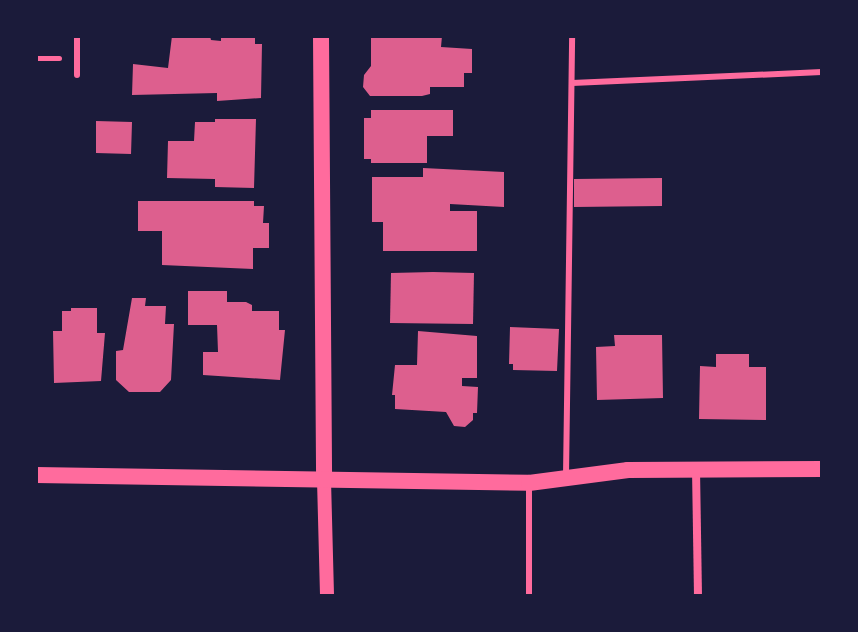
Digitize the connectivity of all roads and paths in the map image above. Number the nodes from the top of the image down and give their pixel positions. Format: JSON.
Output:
{"nodes":[{"id":1,"x":77,"y":36,"type":"edge"},
{"id":2,"x":321,"y":36,"type":"edge"},
{"id":3,"x":572,"y":36,"type":"edge"},
{"id":4,"x":822,"y":72,"type":"edge"},
{"id":5,"x":77,"y":75,"type":"dead end"},
{"id":6,"x":572,"y":83,"type":"junction"},
{"id":7,"x":696,"y":468,"type":"junction"},
{"id":8,"x":822,"y":469,"type":"edge"},
{"id":9,"x":36,"y":475,"type":"edge"},
{"id":10,"x":566,"y":479,"type":"junction"},
{"id":11,"x":324,"y":480,"type":"junction"},
{"id":12,"x":529,"y":483,"type":"junction"},
{"id":13,"x":327,"y":596,"type":"edge"},
{"id":14,"x":529,"y":596,"type":"edge"},
{"id":15,"x":698,"y":596,"type":"edge"}],
"edges":[{"from":1,"to":5,"type":"lane"},
{"from":2,"to":11,"type":"main road"},
{"from":3,"to":6,"type":"lane"},
{"from":4,"to":6,"type":"lane"},
{"from":6,"to":10,"type":"lane"},
{"from":7,"to":8,"type":"main road"},
{"from":7,"to":10,"type":"main road"},
{"from":7,"to":15,"type":"street"},
{"from":9,"to":11,"type":"main road"},
{"from":10,"to":12,"type":"main road"},
{"from":11,"to":12,"type":"main road"},
{"from":11,"to":13,"type":"street"},
{"from":12,"to":14,"type":"lane"}]}
